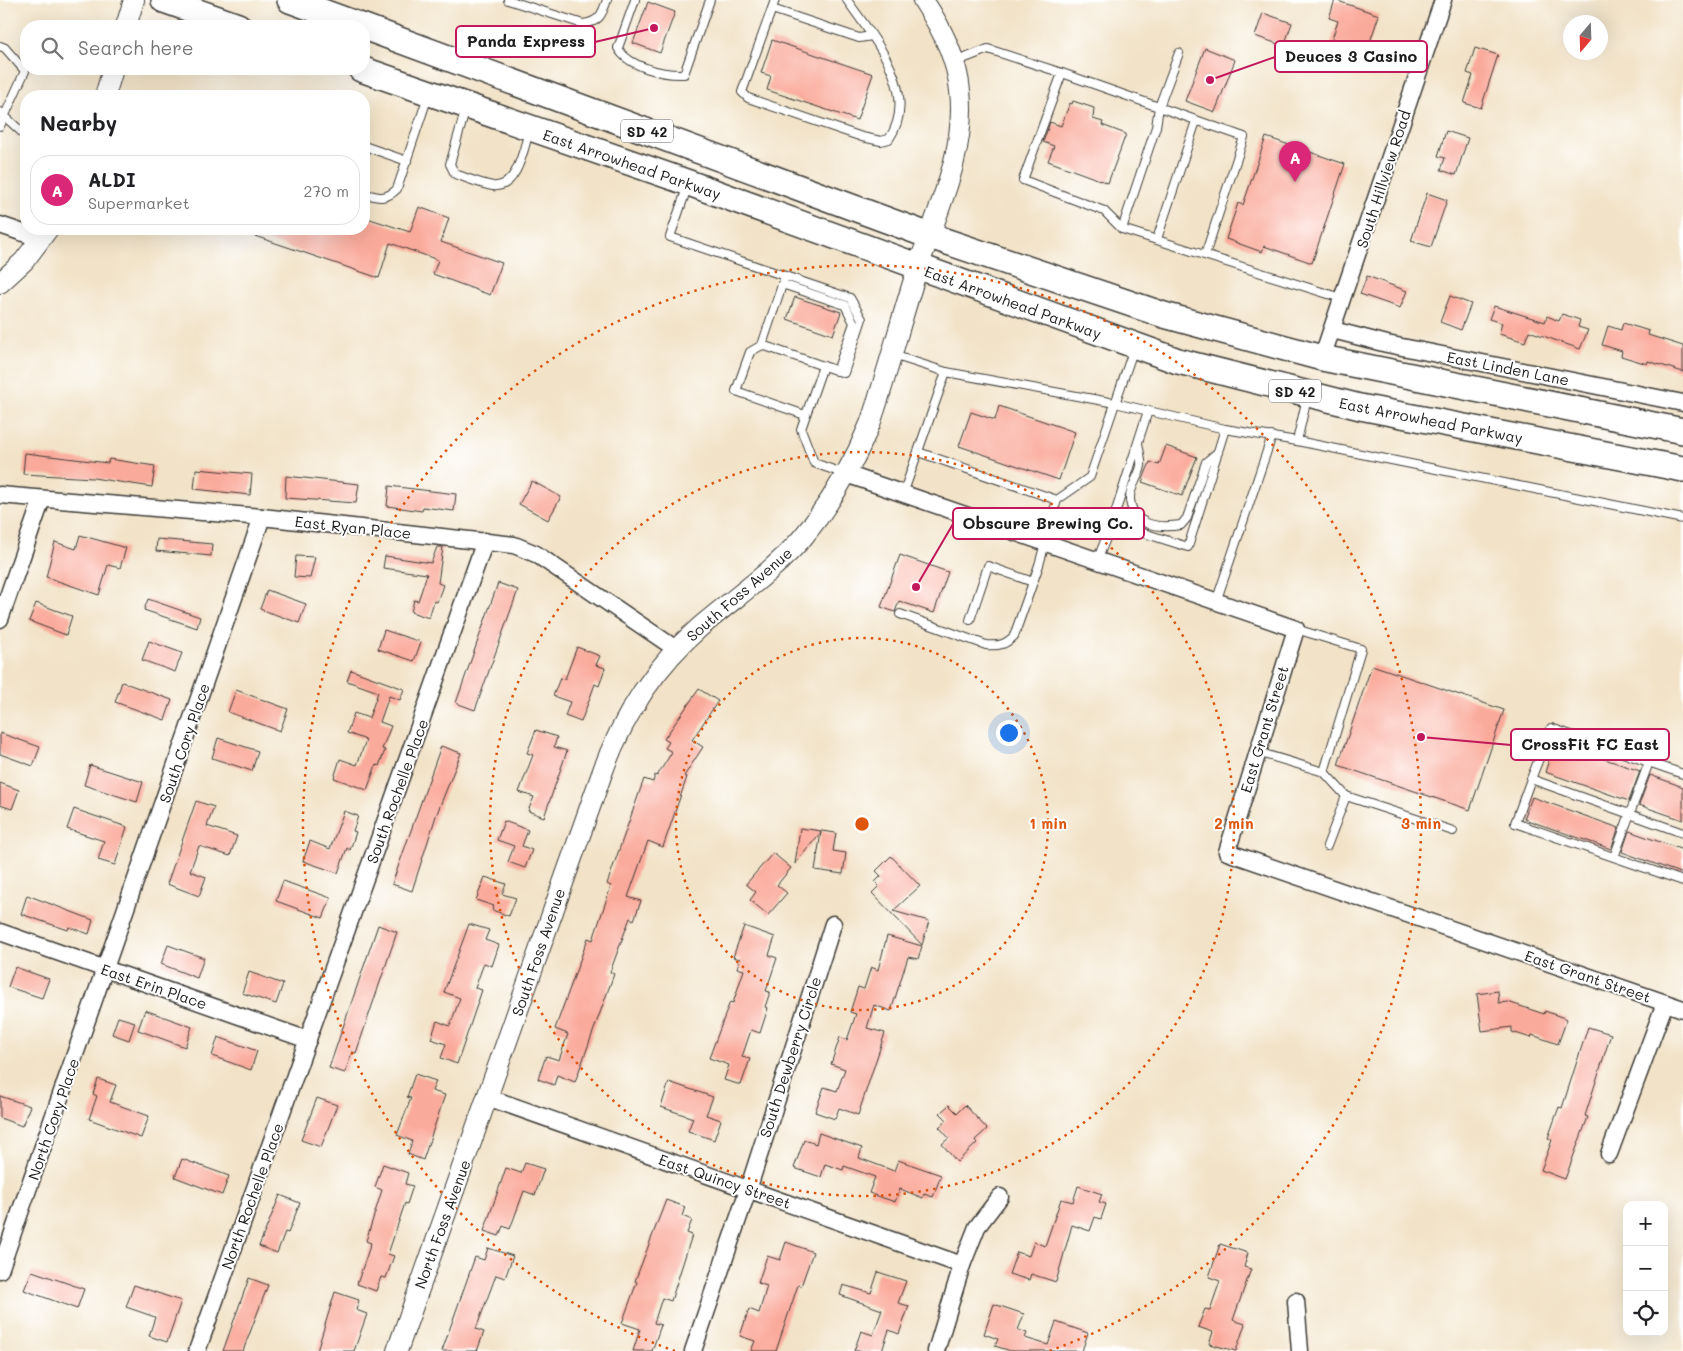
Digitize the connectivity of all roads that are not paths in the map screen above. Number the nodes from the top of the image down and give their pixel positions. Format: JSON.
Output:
{"nodes":[{"id":1,"x":134,"y":0,"type":"edge"},
{"id":2,"x":164,"y":0,"type":"edge"},
{"id":3,"x":290,"y":0,"type":"edge"},
{"id":4,"x":508,"y":0,"type":"edge"},
{"id":5,"x":536,"y":0,"type":"edge"},
{"id":6,"x":607,"y":0,"type":"edge"},
{"id":7,"x":635,"y":0,"type":"edge"},
{"id":8,"x":710,"y":0,"type":"edge"},
{"id":9,"x":775,"y":0,"type":"edge"},
{"id":10,"x":847,"y":0,"type":"edge"},
{"id":11,"x":923,"y":0,"type":"edge"},
{"id":12,"x":1443,"y":0,"type":"edge"},
{"id":13,"x":534,"y":9,"type":"junction"},
{"id":14,"x":772,"y":9,"type":"junction"},
{"id":15,"x":128,"y":20,"type":"edge"},
{"id":16,"x":221,"y":20,"type":"edge"},
{"id":17,"x":343,"y":20,"type":"edge"},
{"id":18,"x":370,"y":30,"type":"edge"},
{"id":19,"x":872,"y":36,"type":"junction"},
{"id":20,"x":0,"y":46,"type":"edge"},
{"id":21,"x":1179,"y":53,"type":"dead end"},
{"id":22,"x":954,"y":62,"type":"junction"},
{"id":23,"x":20,"y":65,"type":"edge"},
{"id":24,"x":370,"y":72,"type":"edge"},
{"id":25,"x":1062,"y":72,"type":"junction"},
{"id":26,"x":23,"y":75,"type":"edge"},
{"id":27,"x":111,"y":75,"type":"edge"},
{"id":28,"x":107,"y":90,"type":"edge"},
{"id":29,"x":429,"y":92,"type":"junction"},
{"id":30,"x":467,"y":106,"type":"junction"},
{"id":31,"x":1159,"y":107,"type":"junction"},
{"id":32,"x":2,"y":115,"type":"edge"},
{"id":33,"x":1196,"y":120,"type":"junction"},
{"id":34,"x":0,"y":126,"type":"edge"},
{"id":35,"x":530,"y":129,"type":"junction"},
{"id":36,"x":20,"y":131,"type":"edge"},
{"id":37,"x":370,"y":148,"type":"edge"},
{"id":38,"x":407,"y":160,"type":"junction"},
{"id":39,"x":689,"y":183,"type":"junction"},
{"id":40,"x":370,"y":195,"type":"edge"},
{"id":41,"x":0,"y":225,"type":"edge"},
{"id":42,"x":1122,"y":228,"type":"junction"},
{"id":43,"x":20,"y":229,"type":"edge"},
{"id":44,"x":44,"y":235,"type":"edge"},
{"id":45,"x":930,"y":236,"type":"junction"},
{"id":46,"x":1157,"y":239,"type":"junction"},
{"id":47,"x":1205,"y":255,"type":"junction"},
{"id":48,"x":918,"y":268,"type":"junction"},
{"id":49,"x":783,"y":280,"type":"junction"},
{"id":50,"x":0,"y":284,"type":"edge"},
{"id":51,"x":1344,"y":299,"type":"junction"},
{"id":52,"x":1333,"y":330,"type":"junction"},
{"id":53,"x":762,"y":345,"type":"junction"},
{"id":54,"x":1135,"y":346,"type":"junction"},
{"id":55,"x":893,"y":355,"type":"junction"},
{"id":56,"x":1322,"y":358,"type":"junction"},
{"id":57,"x":823,"y":366,"type":"junction"},
{"id":58,"x":946,"y":372,"type":"junction"},
{"id":59,"x":1308,"y":394,"type":"junction"},
{"id":60,"x":1115,"y":403,"type":"junction"},
{"id":61,"x":1683,"y":403,"type":"edge"},
{"id":62,"x":1148,"y":411,"type":"junction"},
{"id":63,"x":805,"y":415,"type":"junction"},
{"id":64,"x":1225,"y":429,"type":"junction"},
{"id":65,"x":1683,"y":431,"type":"edge"},
{"id":66,"x":1272,"y":436,"type":"junction"},
{"id":67,"x":1297,"y":441,"type":"junction"},
{"id":68,"x":1138,"y":443,"type":"junction"},
{"id":69,"x":918,"y":452,"type":"junction"},
{"id":70,"x":1218,"y":452,"type":"junction"},
{"id":71,"x":1683,"y":469,"type":"edge"},
{"id":72,"x":846,"y":474,"type":"junction"},
{"id":73,"x":903,"y":494,"type":"junction"},
{"id":74,"x":0,"y":495,"type":"edge"},
{"id":75,"x":42,"y":499,"type":"junction"},
{"id":76,"x":1057,"y":500,"type":"junction"},
{"id":77,"x":262,"y":517,"type":"junction"},
{"id":78,"x":1683,"y":519,"type":"edge"},
{"id":79,"x":1112,"y":523,"type":"junction"},
{"id":80,"x":485,"y":541,"type":"junction"},
{"id":81,"x":1045,"y":544,"type":"junction"},
{"id":82,"x":1097,"y":561,"type":"junction"},
{"id":83,"x":1033,"y":582,"type":"junction"},
{"id":84,"x":1216,"y":602,"type":"junction"},
{"id":85,"x":900,"y":614,"type":"dead end"},
{"id":86,"x":0,"y":618,"type":"edge"},
{"id":87,"x":970,"y":620,"type":"dead end"},
{"id":88,"x":1296,"y":629,"type":"junction"},
{"id":89,"x":676,"y":649,"type":"junction"},
{"id":90,"x":1257,"y":752,"type":"junction"},
{"id":91,"x":1649,"y":762,"type":"junction"},
{"id":92,"x":1324,"y":772,"type":"junction"},
{"id":93,"x":1683,"y":774,"type":"edge"},
{"id":94,"x":1532,"y":779,"type":"junction"},
{"id":95,"x":1346,"y":796,"type":"junction"},
{"id":96,"x":1630,"y":814,"type":"junction"},
{"id":97,"x":1453,"y":831,"type":"dead end"},
{"id":98,"x":1683,"y":833,"type":"edge"},
{"id":99,"x":1327,"y":846,"type":"dead end"},
{"id":100,"x":1614,"y":857,"type":"junction"},
{"id":101,"x":1683,"y":881,"type":"edge"},
{"id":102,"x":833,"y":924,"type":"dead end"},
{"id":103,"x":0,"y":932,"type":"edge"},
{"id":104,"x":105,"y":969,"type":"junction"},
{"id":105,"x":1665,"y":1003,"type":"junction"},
{"id":106,"x":1683,"y":1009,"type":"edge"},
{"id":107,"x":308,"y":1040,"type":"junction"},
{"id":108,"x":487,"y":1097,"type":"junction"},
{"id":109,"x":1609,"y":1154,"type":"dead end"},
{"id":110,"x":748,"y":1190,"type":"junction"},
{"id":111,"x":1000,"y":1197,"type":"dead end"},
{"id":112,"x":962,"y":1265,"type":"junction"},
{"id":113,"x":0,"y":1270,"type":"edge"},
{"id":114,"x":1296,"y":1301,"type":"dead end"},
{"id":115,"x":196,"y":1351,"type":"edge"},
{"id":116,"x":397,"y":1351,"type":"edge"},
{"id":117,"x":693,"y":1351,"type":"edge"},
{"id":118,"x":936,"y":1351,"type":"edge"},
{"id":119,"x":1300,"y":1351,"type":"edge"}],
"edges":[{"from":1,"to":15,"type":"street"},
{"from":2,"to":16,"type":"main road"},
{"from":3,"to":17,"type":"main road","number":"SD 42"},
{"from":4,"to":13,"type":"lane"},
{"from":5,"to":13,"type":"lane"},
{"from":6,"to":13,"type":"lane"},
{"from":7,"to":8,"type":"lane"},
{"from":9,"to":14,"type":"lane"},
{"from":10,"to":19,"type":"lane"},
{"from":11,"to":22,"type":"street","name":"South Foss Avenue"},
{"from":12,"to":51,"type":"street","name":"South Hillview Road"},
{"from":14,"to":19,"type":"lane"},
{"from":14,"to":19,"type":"lane"},
{"from":18,"to":45,"type":"main road","number":"SD 42"},
{"from":20,"to":23,"type":"lane"},
{"from":21,"to":31,"type":"lane"},
{"from":22,"to":25,"type":"lane"},
{"from":22,"to":45,"type":"street","name":"South Foss Avenue"},
{"from":24,"to":29,"type":"main road","name":"East Arrowhead Parkway","number":"SD 42"},
{"from":25,"to":31,"type":"lane"},
{"from":25,"to":42,"type":"lane"},
{"from":26,"to":32,"type":"lane"},
{"from":27,"to":28,"type":"street"},
{"from":29,"to":30,"type":"main road","name":"East Arrowhead Parkway","number":"SD 42"},
{"from":29,"to":38,"type":"lane"},
{"from":30,"to":35,"type":"main road","name":"East Arrowhead Parkway","number":"SD 42"},
{"from":30,"to":35,"type":"lane"},
{"from":31,"to":33,"type":"lane"},
{"from":31,"to":42,"type":"lane"},
{"from":32,"to":34,"type":"lane"},
{"from":32,"to":36,"type":"lane"},
{"from":33,"to":46,"type":"lane"},
{"from":33,"to":47,"type":"lane"},
{"from":35,"to":39,"type":"main road","name":"East Arrowhead Parkway","number":"SD 42"},
{"from":37,"to":38,"type":"lane"},
{"from":38,"to":40,"type":"lane"},
{"from":39,"to":48,"type":"main road","name":"East Arrowhead Parkway","number":"SD 42"},
{"from":39,"to":49,"type":"lane"},
{"from":41,"to":43,"type":"street"},
{"from":42,"to":46,"type":"lane"},
{"from":44,"to":50,"type":"street"},
{"from":45,"to":48,"type":"street","name":"South Foss Avenue"},
{"from":45,"to":56,"type":"main road","number":"SD 42"},
{"from":46,"to":47,"type":"lane"},
{"from":47,"to":51,"type":"lane"},
{"from":48,"to":54,"type":"main road","name":"East Arrowhead Parkway","number":"SD 42"},
{"from":48,"to":55,"type":"street","name":"South Foss Avenue"},
{"from":49,"to":53,"type":"lane"},
{"from":49,"to":57,"type":"lane"},
{"from":51,"to":52,"type":"street","name":"South Hillview Road"},
{"from":52,"to":56,"type":"street","name":"South Hillview Road"},
{"from":52,"to":61,"type":"street","name":"East Linden Lane"},
{"from":53,"to":57,"type":"lane"},
{"from":53,"to":63,"type":"lane"},
{"from":54,"to":59,"type":"main road","name":"East Arrowhead Parkway","number":"SD 42"},
{"from":54,"to":60,"type":"lane"},
{"from":55,"to":58,"type":"lane"},
{"from":55,"to":72,"type":"street","name":"South Foss Avenue"},
{"from":56,"to":65,"type":"main road","number":"SD 42"},
{"from":57,"to":63,"type":"lane"},
{"from":58,"to":60,"type":"lane"},
{"from":58,"to":69,"type":"lane"},
{"from":59,"to":67,"type":"lane"},
{"from":59,"to":71,"type":"main road","name":"East Arrowhead Parkway","number":"SD 42"},
{"from":60,"to":62,"type":"lane"},
{"from":60,"to":76,"type":"lane"},
{"from":62,"to":64,"type":"lane"},
{"from":62,"to":68,"type":"lane"},
{"from":63,"to":72,"type":"lane"},
{"from":64,"to":66,"type":"lane"},
{"from":64,"to":70,"type":"lane"},
{"from":66,"to":67,"type":"lane"},
{"from":66,"to":84,"type":"lane"},
{"from":67,"to":78,"type":"lane"},
{"from":68,"to":70,"type":"lane"},
{"from":68,"to":79,"type":"lane"},
{"from":69,"to":73,"type":"lane"},
{"from":69,"to":76,"type":"lane"},
{"from":70,"to":79,"type":"lane"},
{"from":72,"to":73,"type":"street"},
{"from":72,"to":89,"type":"street","name":"South Foss Avenue"},
{"from":73,"to":81,"type":"street"},
{"from":74,"to":75,"type":"street","name":"East Ryan Place"},
{"from":75,"to":77,"type":"street","name":"East Ryan Place"},
{"from":75,"to":86,"type":"street"},
{"from":76,"to":81,"type":"lane"},
{"from":77,"to":80,"type":"street","name":"East Ryan Place"},
{"from":77,"to":104,"type":"street","name":"South Cory Place"},
{"from":79,"to":82,"type":"lane"},
{"from":80,"to":89,"type":"street","name":"East Ryan Place"},
{"from":80,"to":107,"type":"street","name":"South Rochelle Place"},
{"from":81,"to":82,"type":"street"},
{"from":81,"to":83,"type":"lane"},
{"from":82,"to":84,"type":"street"},
{"from":83,"to":85,"type":"lane"},
{"from":83,"to":87,"type":"lane"},
{"from":84,"to":88,"type":"street"},
{"from":88,"to":90,"type":"street","name":"East Grant Street"},
{"from":88,"to":92,"type":"lane"},
{"from":89,"to":108,"type":"street","name":"South Foss Avenue"},
{"from":90,"to":92,"type":"lane"},
{"from":90,"to":105,"type":"street","name":"East Grant Street"},
{"from":91,"to":93,"type":"lane"},
{"from":91,"to":94,"type":"lane"},
{"from":91,"to":96,"type":"lane"},
{"from":92,"to":95,"type":"lane"},
{"from":94,"to":96,"type":"lane"},
{"from":94,"to":100,"type":"lane"},
{"from":95,"to":97,"type":"lane"},
{"from":95,"to":99,"type":"lane"},
{"from":96,"to":98,"type":"lane"},
{"from":96,"to":100,"type":"lane"},
{"from":100,"to":101,"type":"lane"},
{"from":102,"to":110,"type":"street","name":"South Dewberry Circle"},
{"from":103,"to":104,"type":"street","name":"East Erin Place"},
{"from":104,"to":107,"type":"street","name":"East Erin Place"},
{"from":104,"to":113,"type":"street","name":"North Cory Place"},
{"from":105,"to":106,"type":"street","name":"East Grant Street"},
{"from":105,"to":109,"type":"street"},
{"from":107,"to":115,"type":"street","name":"North Rochelle Place"},
{"from":108,"to":110,"type":"street","name":"East Quincy Street"},
{"from":108,"to":116,"type":"street","name":"North Foss Avenue"},
{"from":110,"to":112,"type":"street","name":"East Quincy Street"},
{"from":110,"to":117,"type":"street","name":"South Dewberry Circle"},
{"from":111,"to":112,"type":"street"},
{"from":112,"to":118,"type":"street"},
{"from":114,"to":119,"type":"street"}]}
